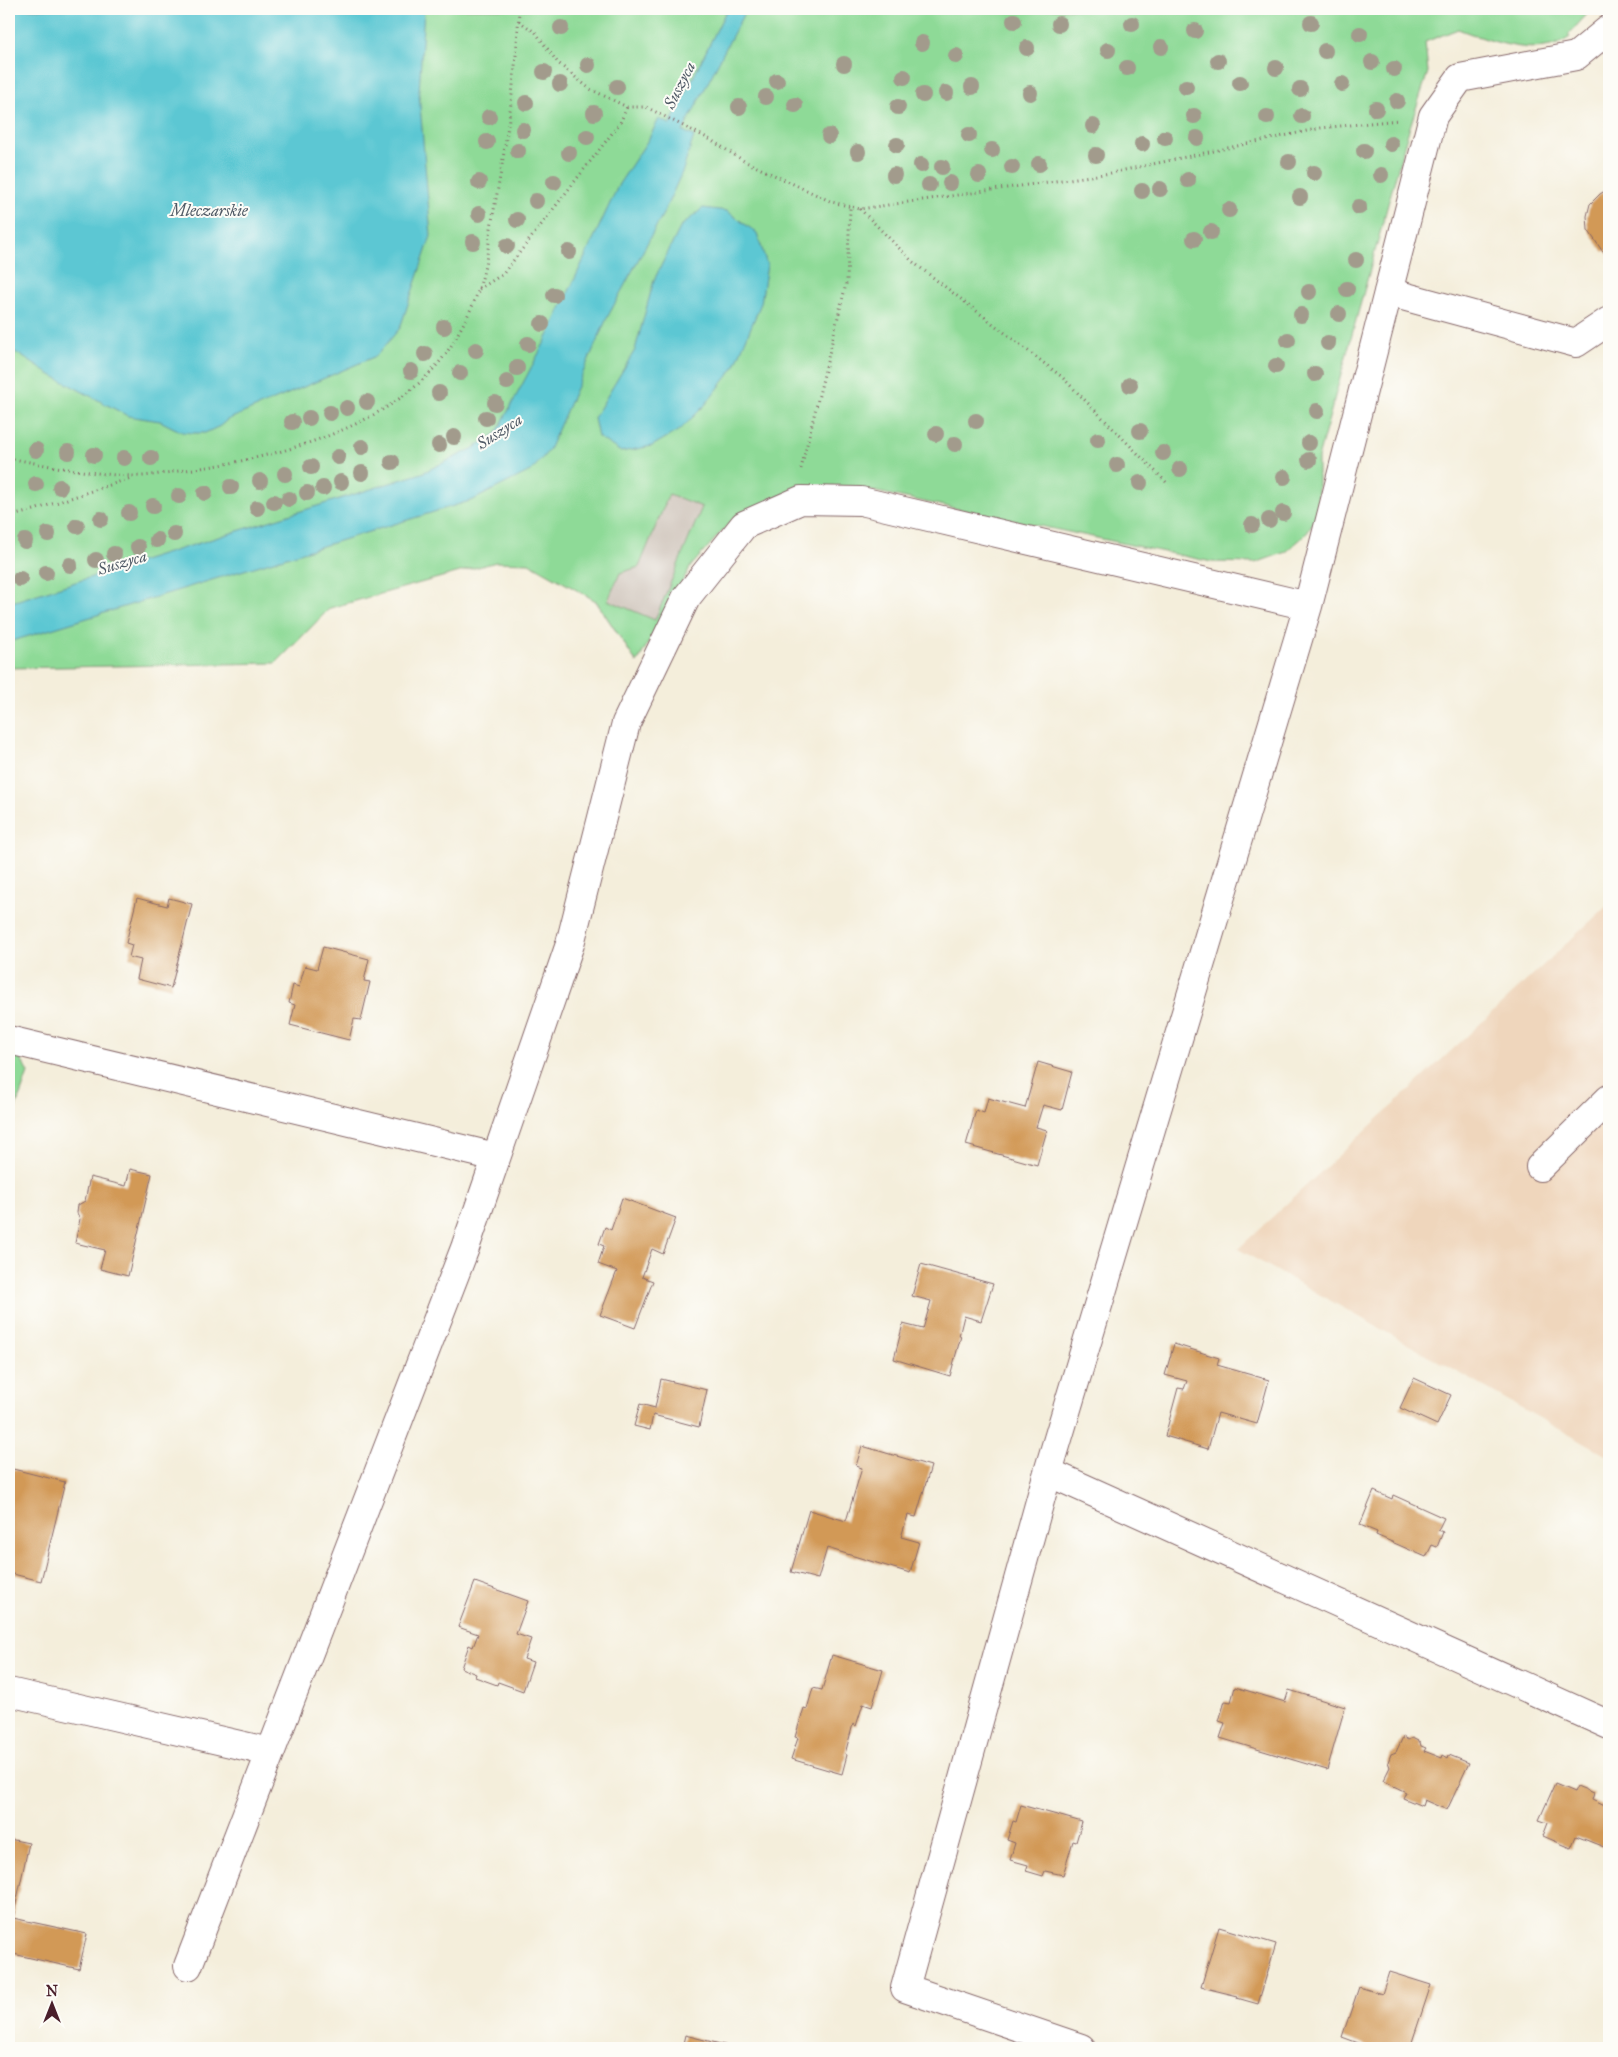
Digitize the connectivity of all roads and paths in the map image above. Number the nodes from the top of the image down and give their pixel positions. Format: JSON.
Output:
{"nodes":[{"id":1,"x":519,"y":9,"type":"edge"},
{"id":2,"x":519,"y":20,"type":"junction"},
{"id":3,"x":1609,"y":29,"type":"edge"},
{"id":4,"x":627,"y":107,"type":"junction"},
{"id":5,"x":1434,"y":116,"type":"junction"},
{"id":6,"x":850,"y":208,"type":"junction"},
{"id":7,"x":860,"y":209,"type":"junction"},
{"id":8,"x":479,"y":289,"type":"junction"},
{"id":9,"x":1388,"y":292,"type":"junction"},
{"id":10,"x":1609,"y":321,"type":"edge"},
{"id":11,"x":9,"y":458,"type":"edge"},
{"id":12,"x":134,"y":476,"type":"junction"},
{"id":13,"x":1167,"y":483,"type":"dead end"},
{"id":14,"x":793,"y":503,"type":"junction"},
{"id":15,"x":9,"y":517,"type":"edge"},
{"id":16,"x":1308,"y":606,"type":"junction"},
{"id":17,"x":9,"y":1040,"type":"edge"},
{"id":18,"x":1609,"y":1099,"type":"edge"},
{"id":19,"x":496,"y":1157,"type":"junction"},
{"id":20,"x":1540,"y":1167,"type":"dead end"},
{"id":21,"x":1048,"y":1472,"type":"junction"},
{"id":22,"x":9,"y":1692,"type":"edge"},
{"id":23,"x":1609,"y":1725,"type":"edge"},
{"id":24,"x":270,"y":1752,"type":"junction"},
{"id":25,"x":188,"y":1966,"type":"dead end"},
{"id":26,"x":1082,"y":2048,"type":"edge"}],
"edges":[{"from":1,"to":2,"type":"path"},
{"from":2,"to":4,"type":"path"},
{"from":2,"to":8,"type":"path"},
{"from":3,"to":5,"type":"street"},
{"from":4,"to":6,"type":"path"},
{"from":4,"to":8,"type":"path"},
{"from":5,"to":7,"type":"path"},
{"from":5,"to":9,"type":"street"},
{"from":6,"to":7,"type":"path"},
{"from":6,"to":14,"type":"path"},
{"from":7,"to":13,"type":"path"},
{"from":8,"to":12,"type":"path"},
{"from":9,"to":10,"type":"street"},
{"from":9,"to":16,"type":"street"},
{"from":11,"to":12,"type":"path"},
{"from":12,"to":15,"type":"path"},
{"from":14,"to":16,"type":"street"},
{"from":14,"to":19,"type":"street"},
{"from":16,"to":21,"type":"street"},
{"from":17,"to":19,"type":"street"},
{"from":18,"to":20,"type":"street"},
{"from":19,"to":24,"type":"street"},
{"from":21,"to":23,"type":"street"},
{"from":21,"to":26,"type":"street"},
{"from":22,"to":24,"type":"street"},
{"from":24,"to":25,"type":"street"}]}
